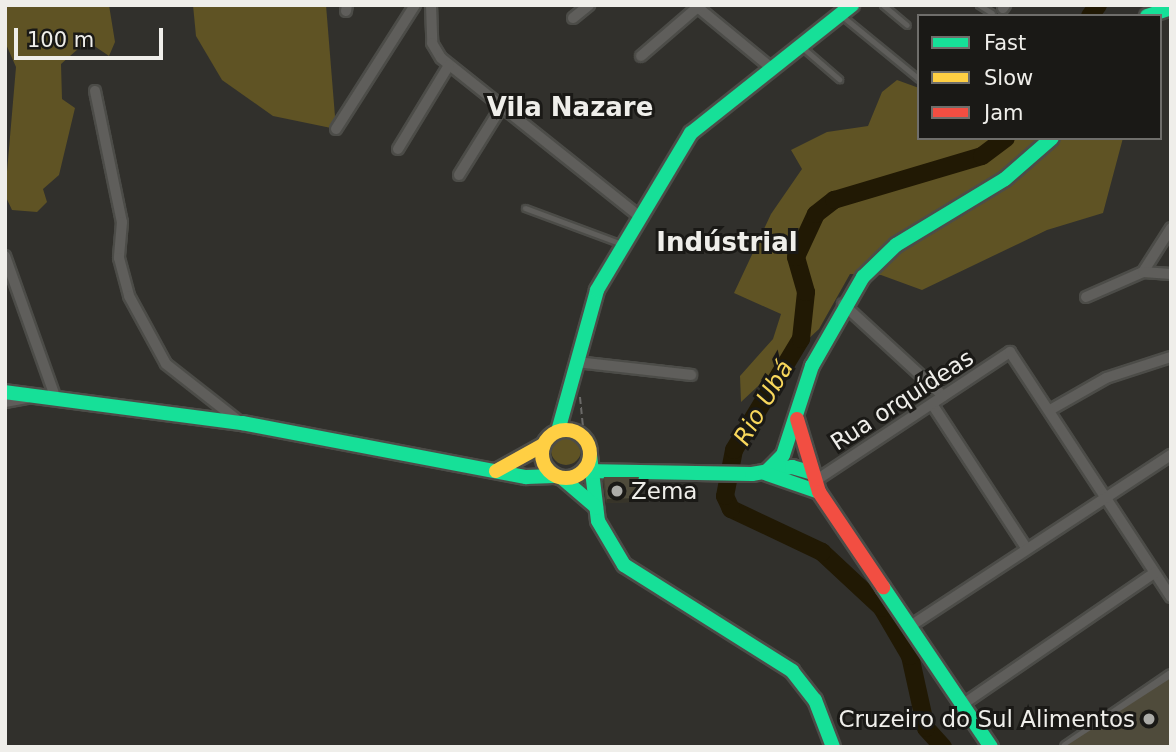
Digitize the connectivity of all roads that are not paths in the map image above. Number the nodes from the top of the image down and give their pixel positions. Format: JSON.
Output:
{"nodes":[{"id":1,"x":415,"y":5,"type":"edge"},
{"id":2,"x":431,"y":5,"type":"edge"},
{"id":3,"x":589,"y":5,"type":"edge"},
{"id":4,"x":883,"y":5,"type":"edge"},
{"id":5,"x":979,"y":5,"type":"edge"},
{"id":6,"x":697,"y":6,"type":"edge"},
{"id":7,"x":1171,"y":8,"type":"edge"},
{"id":8,"x":846,"y":10,"type":"edge"},
{"id":9,"x":992,"y":13,"type":"dead end"},
{"id":10,"x":1153,"y":14,"type":"edge"},
{"id":11,"x":573,"y":18,"type":"dead end"},
{"id":12,"x":907,"y":25,"type":"dead end"},
{"id":13,"x":798,"y":43,"type":"junction"},
{"id":14,"x":641,"y":55,"type":"dead end"},
{"id":15,"x":449,"y":65,"type":"junction"},
{"id":16,"x":769,"y":66,"type":"junction"},
{"id":17,"x":917,"y":77,"type":"edge"},
{"id":18,"x":839,"y":79,"type":"dead end"},
{"id":19,"x":95,"y":91,"type":"dead end"},
{"id":20,"x":502,"y":107,"type":"junction"},
{"id":21,"x":336,"y":129,"type":"dead end"},
{"id":22,"x":1050,"y":140,"type":"edge"},
{"id":23,"x":398,"y":149,"type":"dead end"},
{"id":24,"x":459,"y":176,"type":"dead end"},
{"id":25,"x":524,"y":208,"type":"dead end"},
{"id":26,"x":639,"y":216,"type":"junction"},
{"id":27,"x":1171,"y":228,"type":"edge"},
{"id":28,"x":622,"y":244,"type":"junction"},
{"id":29,"x":5,"y":257,"type":"edge"},
{"id":30,"x":1143,"y":272,"type":"junction"},
{"id":31,"x":1171,"y":274,"type":"edge"},
{"id":32,"x":1086,"y":297,"type":"dead end"},
{"id":33,"x":843,"y":303,"type":"junction"},
{"id":34,"x":1171,"y":357,"type":"edge"},
{"id":35,"x":577,"y":362,"type":"junction"},
{"id":36,"x":691,"y":375,"type":"dead end"},
{"id":37,"x":5,"y":392,"type":"edge"},
{"id":38,"x":34,"y":396,"type":"junction"},
{"id":39,"x":943,"y":396,"type":"junction"},
{"id":40,"x":56,"y":399,"type":"junction"},
{"id":41,"x":5,"y":402,"type":"edge"},
{"id":42,"x":932,"y":404,"type":"junction"},
{"id":43,"x":1049,"y":410,"type":"junction"},
{"id":44,"x":796,"y":415,"type":"junction"},
{"id":45,"x":242,"y":423,"type":"junction"},
{"id":46,"x":558,"y":431,"type":"junction"},
{"id":47,"x":543,"y":445,"type":"junction"},
{"id":48,"x":1171,"y":455,"type":"edge"},
{"id":49,"x":592,"y":468,"type":"junction"},
{"id":50,"x":493,"y":472,"type":"junction"},
{"id":51,"x":759,"y":474,"type":"junction"},
{"id":52,"x":558,"y":477,"type":"junction"},
{"id":53,"x":815,"y":481,"type":"junction"},
{"id":54,"x":1106,"y":498,"type":"junction"},
{"id":55,"x":596,"y":507,"type":"junction"},
{"id":56,"x":1027,"y":549,"type":"junction"},
{"id":57,"x":1154,"y":573,"type":"junction"},
{"id":58,"x":1171,"y":597,"type":"edge"},
{"id":59,"x":912,"y":625,"type":"junction"},
{"id":60,"x":1171,"y":675,"type":"edge"},
{"id":61,"x":960,"y":707,"type":"junction"},
{"id":62,"x":833,"y":747,"type":"edge"},
{"id":63,"x":991,"y":747,"type":"edge"},
{"id":64,"x":1066,"y":747,"type":"edge"}],
"edges":[{"from":1,"to":21,"type":"street"},
{"from":2,"to":15,"type":"street"},
{"from":3,"to":11,"type":"street"},
{"from":4,"to":12,"type":"lane"},
{"from":5,"to":9,"type":"lane"},
{"from":6,"to":14,"type":"street"},
{"from":6,"to":16,"type":"street"},
{"from":7,"to":10,"type":"main road"},
{"from":8,"to":13,"type":"main road"},
{"from":8,"to":17,"type":"lane"},
{"from":13,"to":16,"type":"main road"},
{"from":13,"to":18,"type":"lane"},
{"from":15,"to":20,"type":"street"},
{"from":15,"to":23,"type":"street"},
{"from":16,"to":26,"type":"main road"},
{"from":19,"to":45,"type":"street"},
{"from":20,"to":24,"type":"street"},
{"from":20,"to":26,"type":"street"},
{"from":22,"to":33,"type":"main road"},
{"from":25,"to":28,"type":"lane"},
{"from":26,"to":28,"type":"main road"},
{"from":27,"to":30,"type":"street"},
{"from":28,"to":35,"type":"main road"},
{"from":29,"to":40,"type":"street"},
{"from":30,"to":31,"type":"street"},
{"from":30,"to":32,"type":"street"},
{"from":33,"to":39,"type":"street"},
{"from":33,"to":44,"type":"main road"},
{"from":34,"to":43,"type":"street"},
{"from":35,"to":36,"type":"street"},
{"from":35,"to":46,"type":"main road"},
{"from":37,"to":38,"type":"main road"},
{"from":38,"to":40,"type":"main road"},
{"from":38,"to":41,"type":"street"},
{"from":39,"to":42,"type":"street","name":"Rua orquídeas"},
{"from":39,"to":43,"type":"street","name":"Rua orquídeas"},
{"from":40,"to":45,"type":"main road"},
{"from":42,"to":53,"type":"street","name":"Rua orquídeas"},
{"from":42,"to":56,"type":"street"},
{"from":43,"to":54,"type":"street"},
{"from":44,"to":51,"type":"main road"},
{"from":44,"to":53,"type":"main road"},
{"from":45,"to":50,"type":"main road"},
{"from":46,"to":47,"type":"main road"},
{"from":46,"to":49,"type":"main road"},
{"from":47,"to":50,"type":"main road"},
{"from":47,"to":52,"type":"main road"},
{"from":48,"to":54,"type":"street"},
{"from":49,"to":51,"type":"main road"},
{"from":49,"to":52,"type":"main road"},
{"from":49,"to":55,"type":"main road"},
{"from":50,"to":52,"type":"main road"},
{"from":51,"to":53,"type":"main road"},
{"from":51,"to":53,"type":"main road"},
{"from":52,"to":55,"type":"main road"},
{"from":53,"to":59,"type":"main road"},
{"from":54,"to":56,"type":"street"},
{"from":54,"to":57,"type":"street"},
{"from":55,"to":62,"type":"main road"},
{"from":56,"to":59,"type":"street"},
{"from":57,"to":58,"type":"street"},
{"from":57,"to":61,"type":"street"},
{"from":59,"to":61,"type":"main road"},
{"from":60,"to":64,"type":"street"},
{"from":61,"to":63,"type":"main road"}]}
